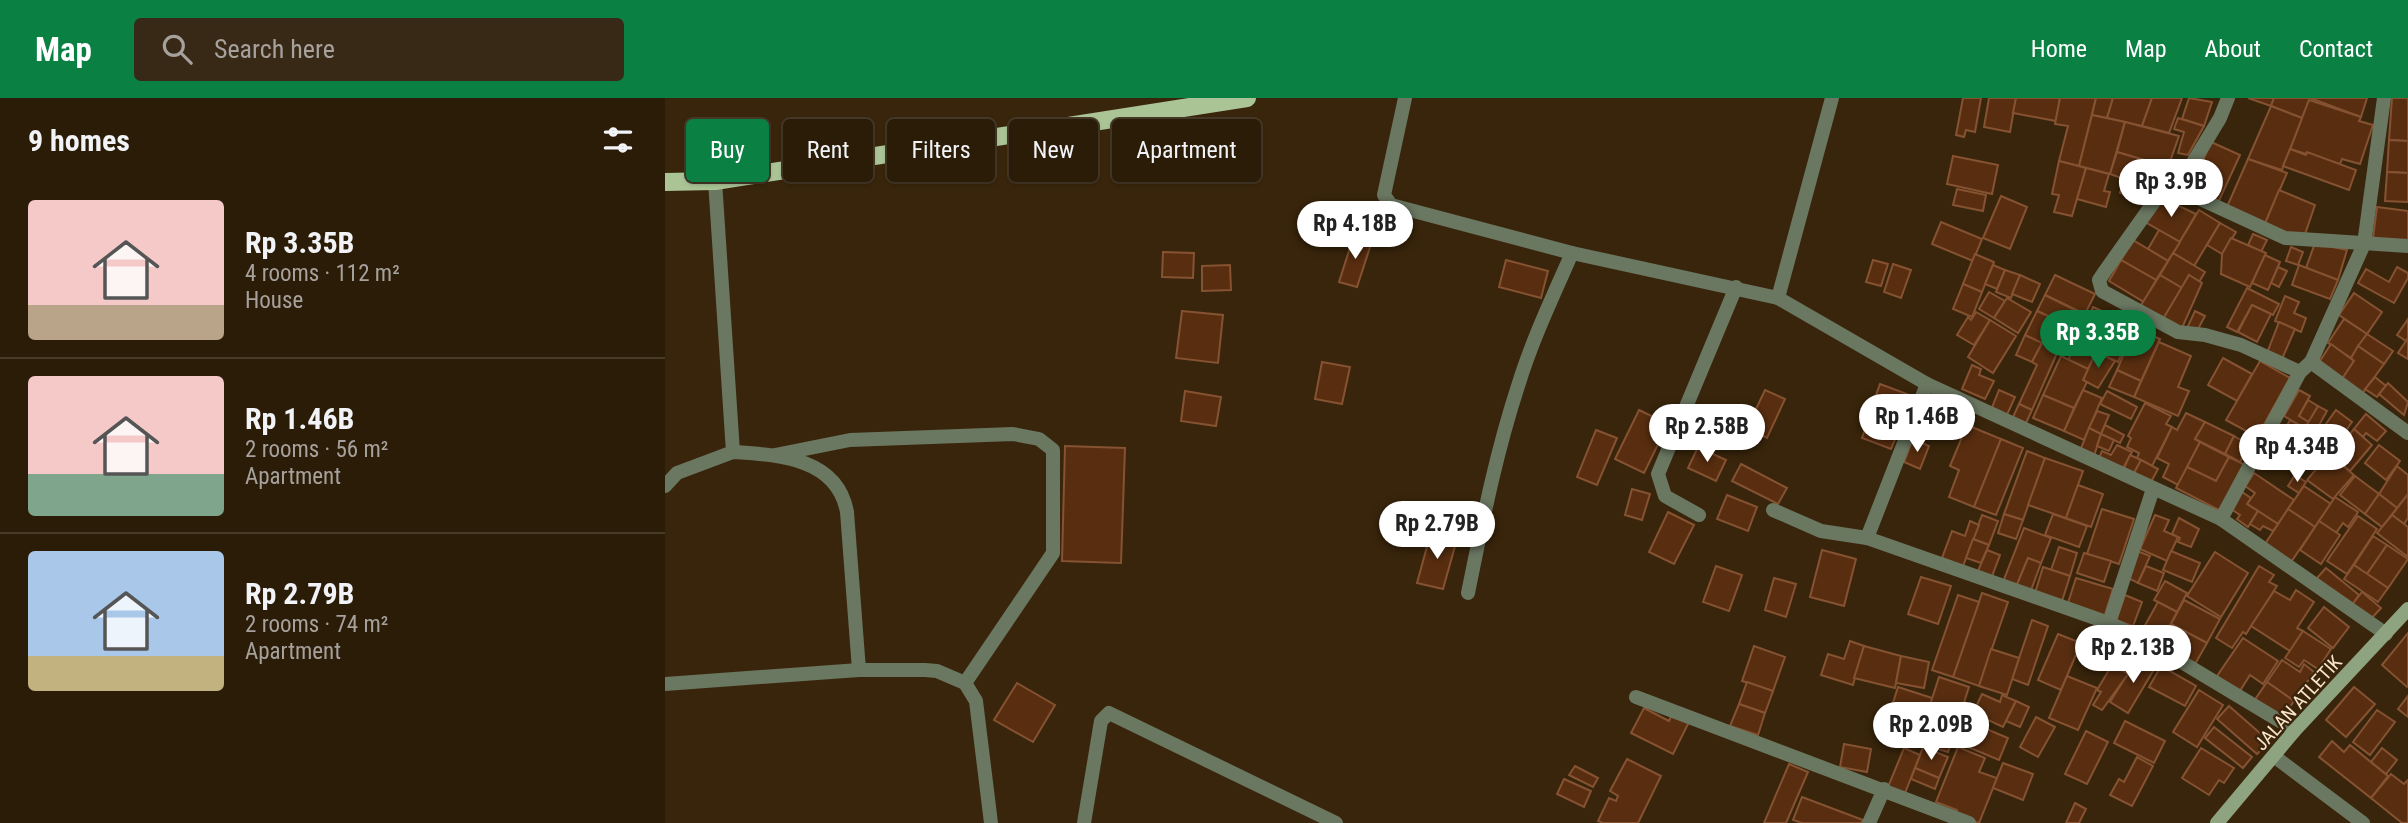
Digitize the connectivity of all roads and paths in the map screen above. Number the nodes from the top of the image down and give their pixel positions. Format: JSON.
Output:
{"nodes":[{"id":1,"x":1247,"y":98,"type":"edge"},
{"id":2,"x":1405,"y":98,"type":"edge"},
{"id":3,"x":1832,"y":98,"type":"edge"},
{"id":4,"x":2228,"y":98,"type":"edge"},
{"id":5,"x":2384,"y":98,"type":"edge"},
{"id":6,"x":769,"y":173,"type":"edge"},
{"id":7,"x":665,"y":182,"type":"edge"},
{"id":8,"x":686,"y":182,"type":"edge"},
{"id":9,"x":715,"y":182,"type":"edge"},
{"id":10,"x":2180,"y":186,"type":"junction"},
{"id":11,"x":2364,"y":244,"type":"junction"},
{"id":12,"x":2408,"y":246,"type":"edge"},
{"id":13,"x":1572,"y":253,"type":"junction"},
{"id":14,"x":1736,"y":287,"type":"junction"},
{"id":15,"x":1777,"y":298,"type":"junction"},
{"id":16,"x":2305,"y":367,"type":"junction"},
{"id":17,"x":1927,"y":384,"type":"junction"},
{"id":18,"x":2408,"y":433,"type":"edge"},
{"id":19,"x":733,"y":452,"type":"junction"},
{"id":20,"x":775,"y":455,"type":"junction"},
{"id":21,"x":665,"y":486,"type":"edge"},
{"id":22,"x":2153,"y":489,"type":"junction"},
{"id":23,"x":1773,"y":510,"type":"dead end"},
{"id":24,"x":1699,"y":515,"type":"dead end"},
{"id":25,"x":2221,"y":519,"type":"junction"},
{"id":26,"x":1867,"y":538,"type":"junction"},
{"id":27,"x":1468,"y":593,"type":"dead end"},
{"id":28,"x":2408,"y":609,"type":"edge"},
{"id":29,"x":2109,"y":623,"type":"junction"},
{"id":30,"x":2386,"y":634,"type":"junction"},
{"id":31,"x":859,"y":670,"type":"junction"},
{"id":32,"x":965,"y":683,"type":"junction"},
{"id":33,"x":665,"y":684,"type":"edge"},
{"id":34,"x":1636,"y":696,"type":"dead end"},
{"id":35,"x":2295,"y":730,"type":"junction"},
{"id":36,"x":2275,"y":757,"type":"junction"},
{"id":37,"x":1884,"y":789,"type":"junction"},
{"id":38,"x":992,"y":823,"type":"edge"},
{"id":39,"x":1084,"y":823,"type":"edge"},
{"id":40,"x":1336,"y":823,"type":"edge"},
{"id":41,"x":1869,"y":823,"type":"edge"},
{"id":42,"x":1969,"y":823,"type":"edge"},
{"id":43,"x":2217,"y":823,"type":"edge"},
{"id":44,"x":2363,"y":823,"type":"edge"}],
"edges":[{"from":1,"to":6,"type":"main road"},
{"from":2,"to":13,"type":"street"},
{"from":3,"to":15,"type":"street"},
{"from":4,"to":10,"type":"street"},
{"from":5,"to":11,"type":"street"},
{"from":7,"to":8,"type":"main road"},
{"from":9,"to":19,"type":"street"},
{"from":10,"to":11,"type":"street"},
{"from":10,"to":16,"type":"street"},
{"from":11,"to":12,"type":"street"},
{"from":11,"to":16,"type":"street"},
{"from":13,"to":14,"type":"street"},
{"from":13,"to":27,"type":"street"},
{"from":14,"to":15,"type":"street"},
{"from":14,"to":24,"type":"street"},
{"from":15,"to":17,"type":"street"},
{"from":16,"to":18,"type":"street"},
{"from":16,"to":25,"type":"street"},
{"from":17,"to":22,"type":"street"},
{"from":17,"to":26,"type":"street"},
{"from":19,"to":20,"type":"street"},
{"from":19,"to":21,"type":"street"},
{"from":20,"to":31,"type":"street"},
{"from":20,"to":32,"type":"street"},
{"from":22,"to":25,"type":"street"},
{"from":22,"to":29,"type":"street"},
{"from":23,"to":26,"type":"street"},
{"from":25,"to":30,"type":"street"},
{"from":26,"to":29,"type":"street"},
{"from":28,"to":30,"type":"street","name":"JALAN ATLETIK"},
{"from":29,"to":35,"type":"street"},
{"from":30,"to":35,"type":"street","name":"JALAN ATLETIK"},
{"from":31,"to":32,"type":"street"},
{"from":31,"to":33,"type":"street"},
{"from":32,"to":38,"type":"street"},
{"from":34,"to":37,"type":"street"},
{"from":35,"to":36,"type":"street","name":"JALAN ATLETIK"},
{"from":36,"to":43,"type":"street","name":"JALAN ATLETIK"},
{"from":36,"to":44,"type":"street"},
{"from":37,"to":41,"type":"street"},
{"from":37,"to":42,"type":"street"},
{"from":39,"to":40,"type":"street"}]}
